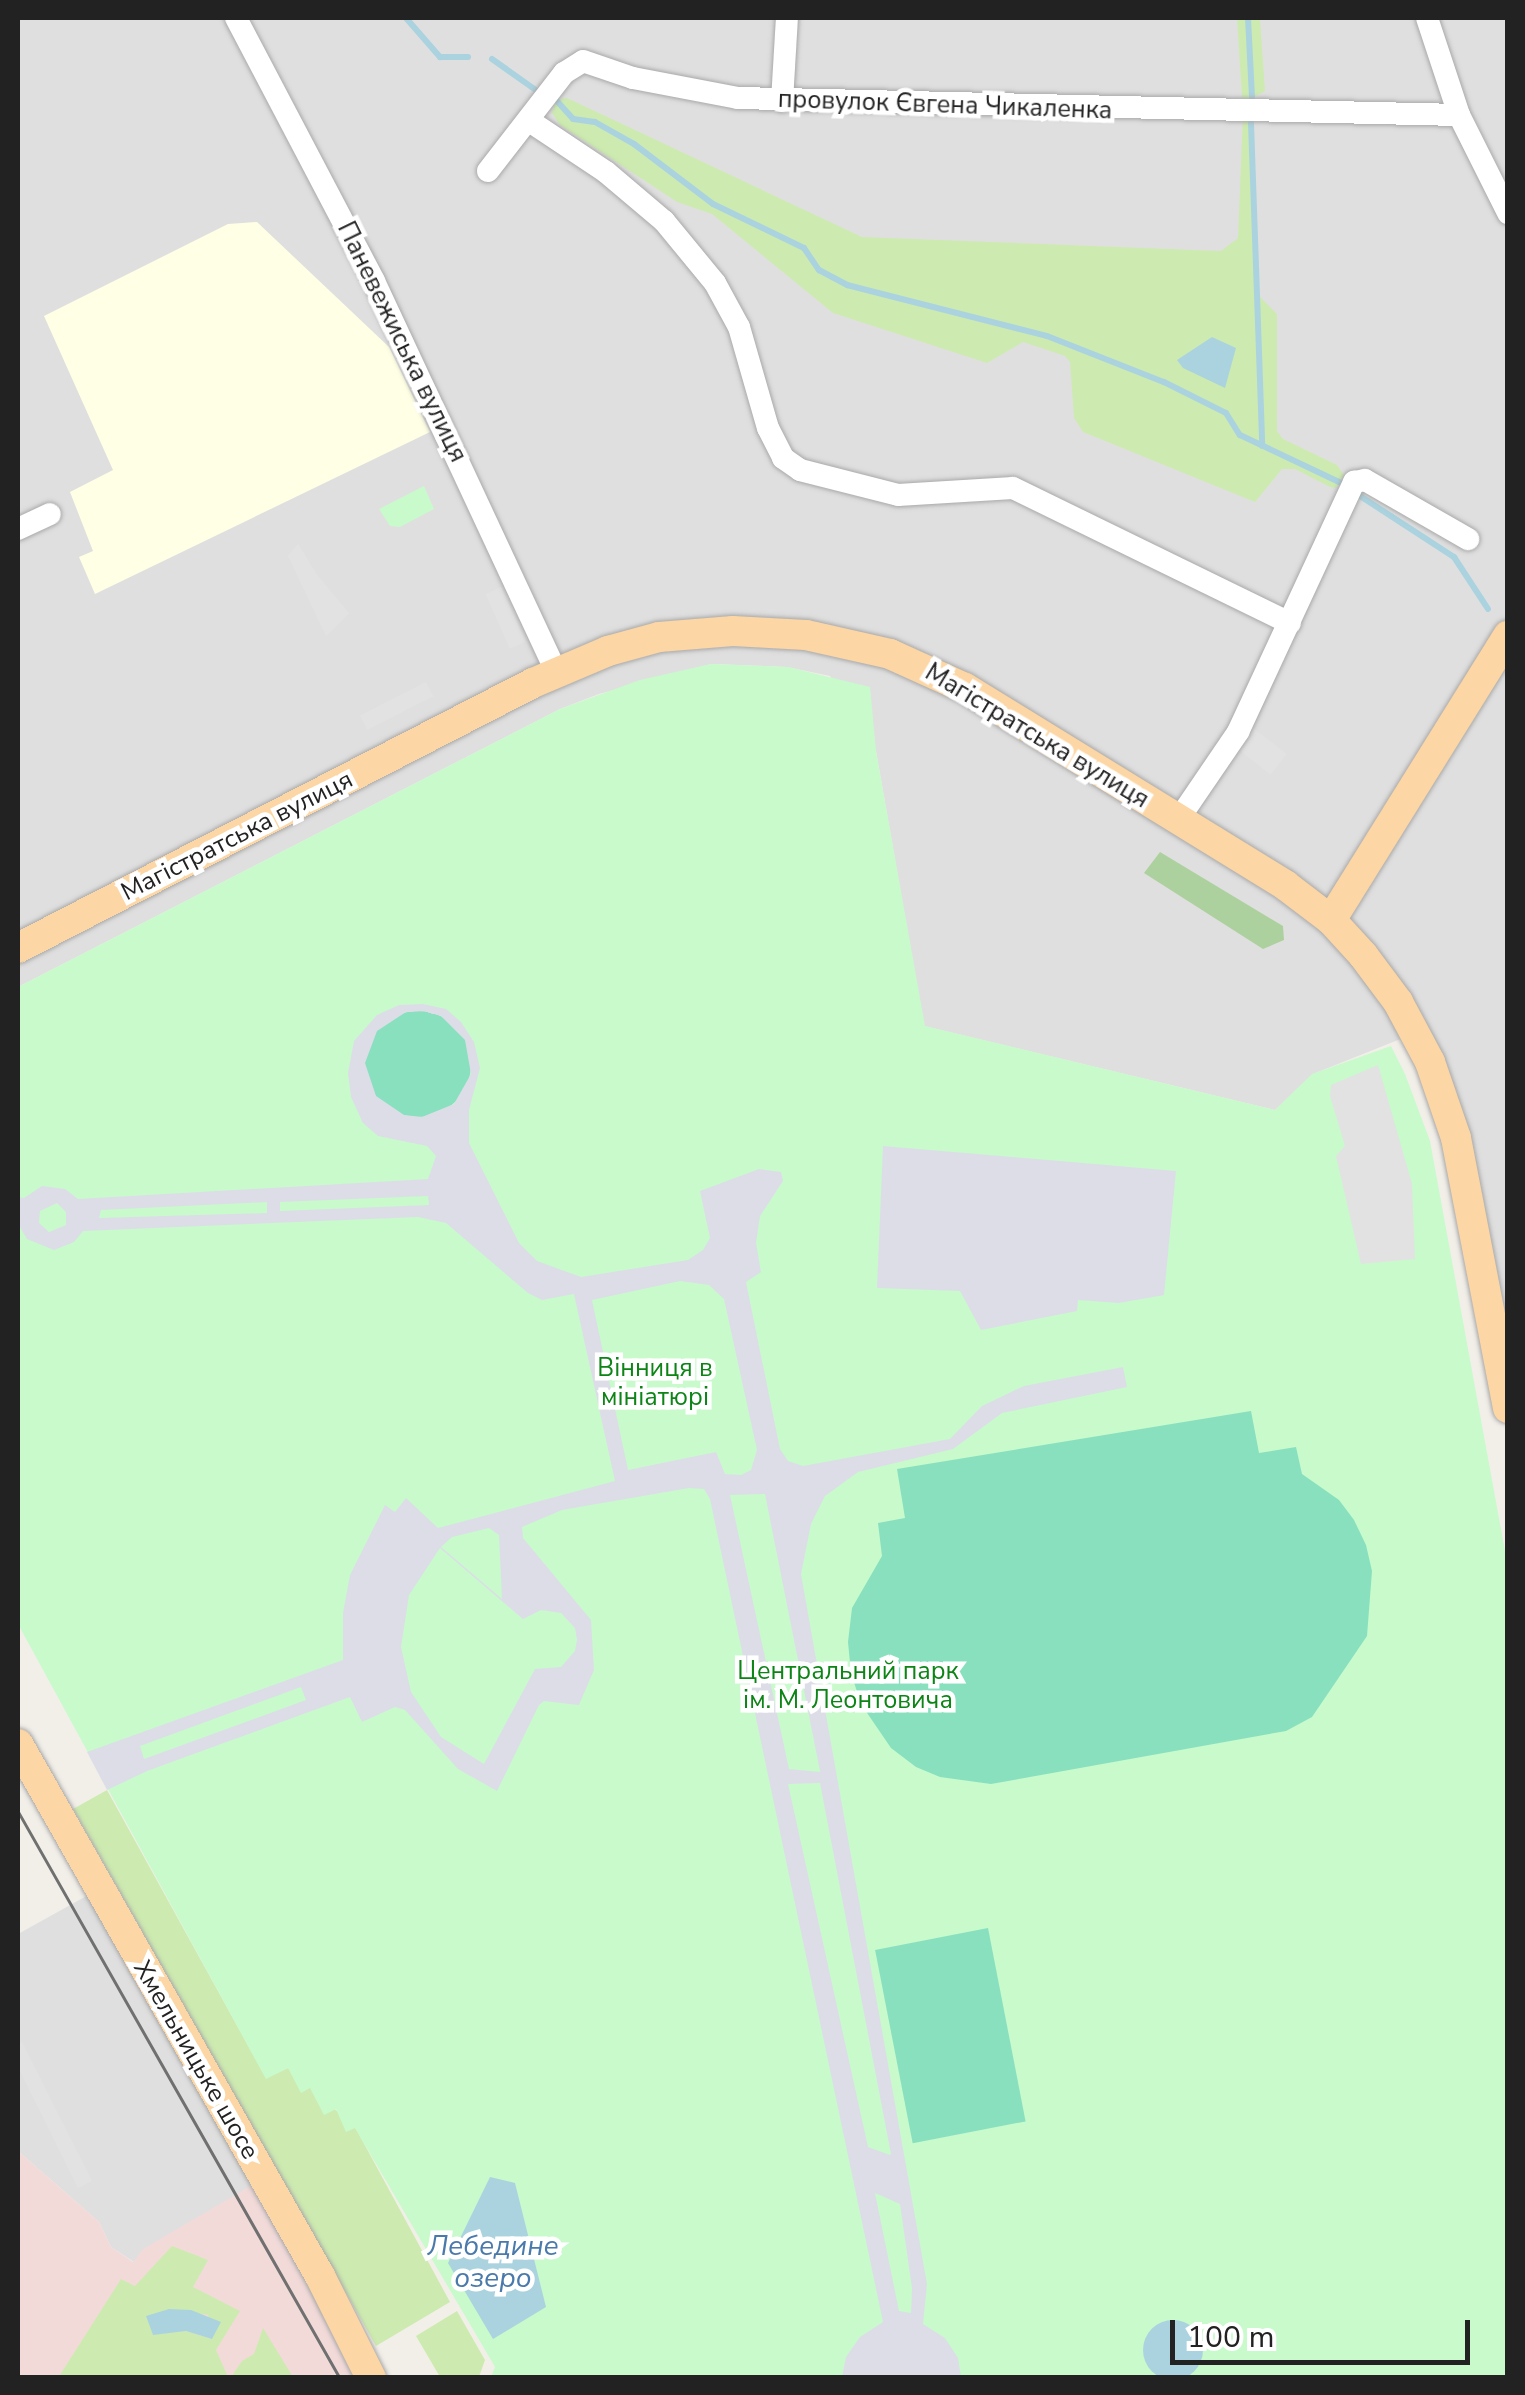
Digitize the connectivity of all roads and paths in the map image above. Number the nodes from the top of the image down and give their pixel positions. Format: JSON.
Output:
{"nodes":[{"id":1,"x":236,"y":18,"type":"edge"},
{"id":2,"x":787,"y":18,"type":"edge"},
{"id":3,"x":1427,"y":18,"type":"edge"},
{"id":4,"x":782,"y":101,"type":"junction"},
{"id":5,"x":1459,"y":116,"type":"junction"},
{"id":6,"x":528,"y":120,"type":"junction"},
{"id":7,"x":488,"y":172,"type":"dead end"},
{"id":8,"x":1508,"y":213,"type":"edge"},
{"id":9,"x":50,"y":514,"type":"dead end"},
{"id":10,"x":18,"y":529,"type":"edge"},
{"id":11,"x":1468,"y":539,"type":"dead end"},
{"id":12,"x":1290,"y":623,"type":"junction"},
{"id":13,"x":1508,"y":636,"type":"edge"},
{"id":14,"x":556,"y":672,"type":"junction"},
{"id":15,"x":1178,"y":820,"type":"junction"},
{"id":16,"x":1330,"y":920,"type":"junction"},
{"id":17,"x":18,"y":948,"type":"edge"},
{"id":18,"x":1508,"y":1408,"type":"edge"},
{"id":19,"x":18,"y":1744,"type":"edge"},
{"id":20,"x":320,"y":2276,"type":"junction"},
{"id":21,"x":371,"y":2378,"type":"edge"},
{"id":22,"x":388,"y":2378,"type":"edge"}],
"edges":[{"from":1,"to":14,"type":"street","name":"Паневежиська вулиця"},
{"from":2,"to":4,"type":"street"},
{"from":3,"to":5,"type":"street"},
{"from":4,"to":5,"type":"street","name":"провулок Євгена Чикаленка"},
{"from":4,"to":6,"type":"street","name":"провулок Євгена Чикаленка"},
{"from":5,"to":8,"type":"street"},
{"from":6,"to":7,"type":"street","name":"провулок Євгена Чикаленка"},
{"from":6,"to":12,"type":"street"},
{"from":9,"to":10,"type":"street"},
{"from":11,"to":12,"type":"street"},
{"from":12,"to":15,"type":"street"},
{"from":13,"to":16,"type":"main road"},
{"from":14,"to":15,"type":"main road","name":"Магістратська вулиця"},
{"from":14,"to":17,"type":"main road","name":"Магістратська вулиця"},
{"from":15,"to":16,"type":"main road","name":"Магістратська вулиця"},
{"from":16,"to":18,"type":"main road","name":"Магістратська вулиця"},
{"from":19,"to":20,"type":"main road","name":"Хмельницьке шосе"},
{"from":20,"to":21,"type":"main road","name":"Хмельницьке шосе"},
{"from":20,"to":22,"type":"main road"}]}
